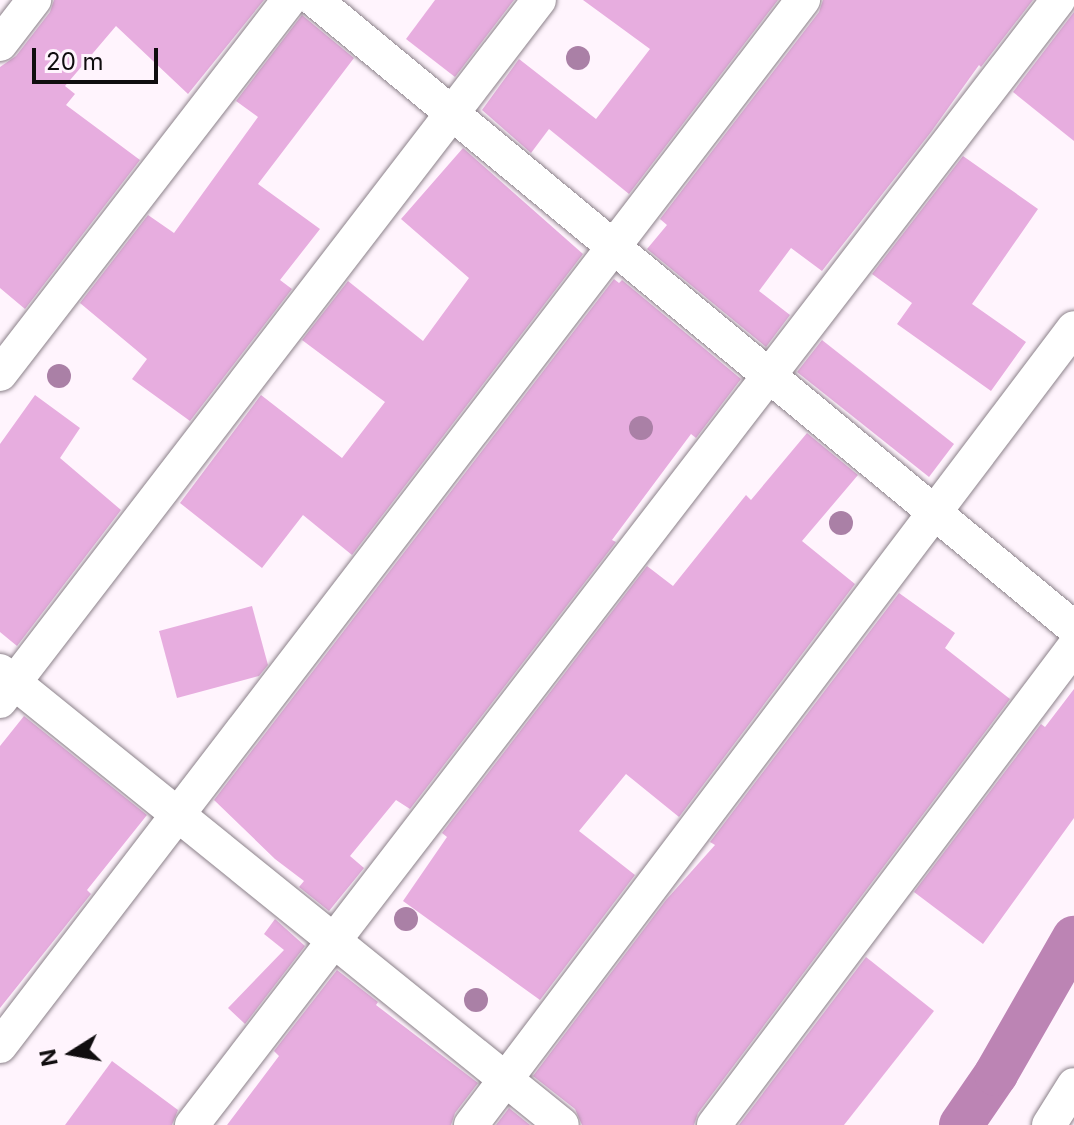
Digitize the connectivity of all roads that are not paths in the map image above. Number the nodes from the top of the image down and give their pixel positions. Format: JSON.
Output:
{"nodes":[{"id":1,"x":34,"y":0,"type":"edge"},
{"id":2,"x":289,"y":0,"type":"edge"},
{"id":3,"x":315,"y":0,"type":"edge"},
{"id":4,"x":539,"y":0,"type":"edge"},
{"id":5,"x":803,"y":0,"type":"edge"},
{"id":6,"x":1058,"y":0,"type":"edge"},
{"id":7,"x":0,"y":44,"type":"edge"},
{"id":8,"x":452,"y":113,"type":"junction"},
{"id":9,"x":615,"y":248,"type":"junction"},
{"id":10,"x":1074,"y":328,"type":"edge"},
{"id":11,"x":0,"y":374,"type":"edge"},
{"id":12,"x":769,"y":376,"type":"junction"},
{"id":13,"x":935,"y":512,"type":"junction"},
{"id":14,"x":1074,"y":628,"type":"edge"},
{"id":15,"x":1074,"y":647,"type":"edge"},
{"id":16,"x":5,"y":685,"type":"edge"},
{"id":17,"x":178,"y":814,"type":"junction"},
{"id":18,"x":334,"y":941,"type":"junction"},
{"id":19,"x":0,"y":1046,"type":"edge"},
{"id":20,"x":506,"y":1079,"type":"junction"},
{"id":21,"x":1074,"y":1085,"type":"edge"},
{"id":22,"x":192,"y":1125,"type":"edge"},
{"id":23,"x":471,"y":1125,"type":"edge"},
{"id":24,"x":562,"y":1125,"type":"edge"},
{"id":25,"x":714,"y":1125,"type":"edge"},
{"id":26,"x":1049,"y":1125,"type":"edge"}],
"edges":[{"from":1,"to":7,"type":"street"},
{"from":2,"to":11,"type":"street"},
{"from":3,"to":8,"type":"street"},
{"from":4,"to":8,"type":"street"},
{"from":5,"to":9,"type":"street"},
{"from":6,"to":12,"type":"street"},
{"from":8,"to":9,"type":"street"},
{"from":8,"to":16,"type":"street"},
{"from":9,"to":12,"type":"street"},
{"from":9,"to":17,"type":"street"},
{"from":10,"to":13,"type":"street"},
{"from":12,"to":13,"type":"street"},
{"from":12,"to":18,"type":"street"},
{"from":13,"to":14,"type":"street"},
{"from":13,"to":20,"type":"street"},
{"from":15,"to":25,"type":"street"},
{"from":16,"to":17,"type":"street"},
{"from":17,"to":18,"type":"street"},
{"from":17,"to":19,"type":"street"},
{"from":18,"to":20,"type":"street"},
{"from":18,"to":22,"type":"street"},
{"from":20,"to":23,"type":"street"},
{"from":20,"to":24,"type":"street"},
{"from":21,"to":26,"type":"street"}]}
